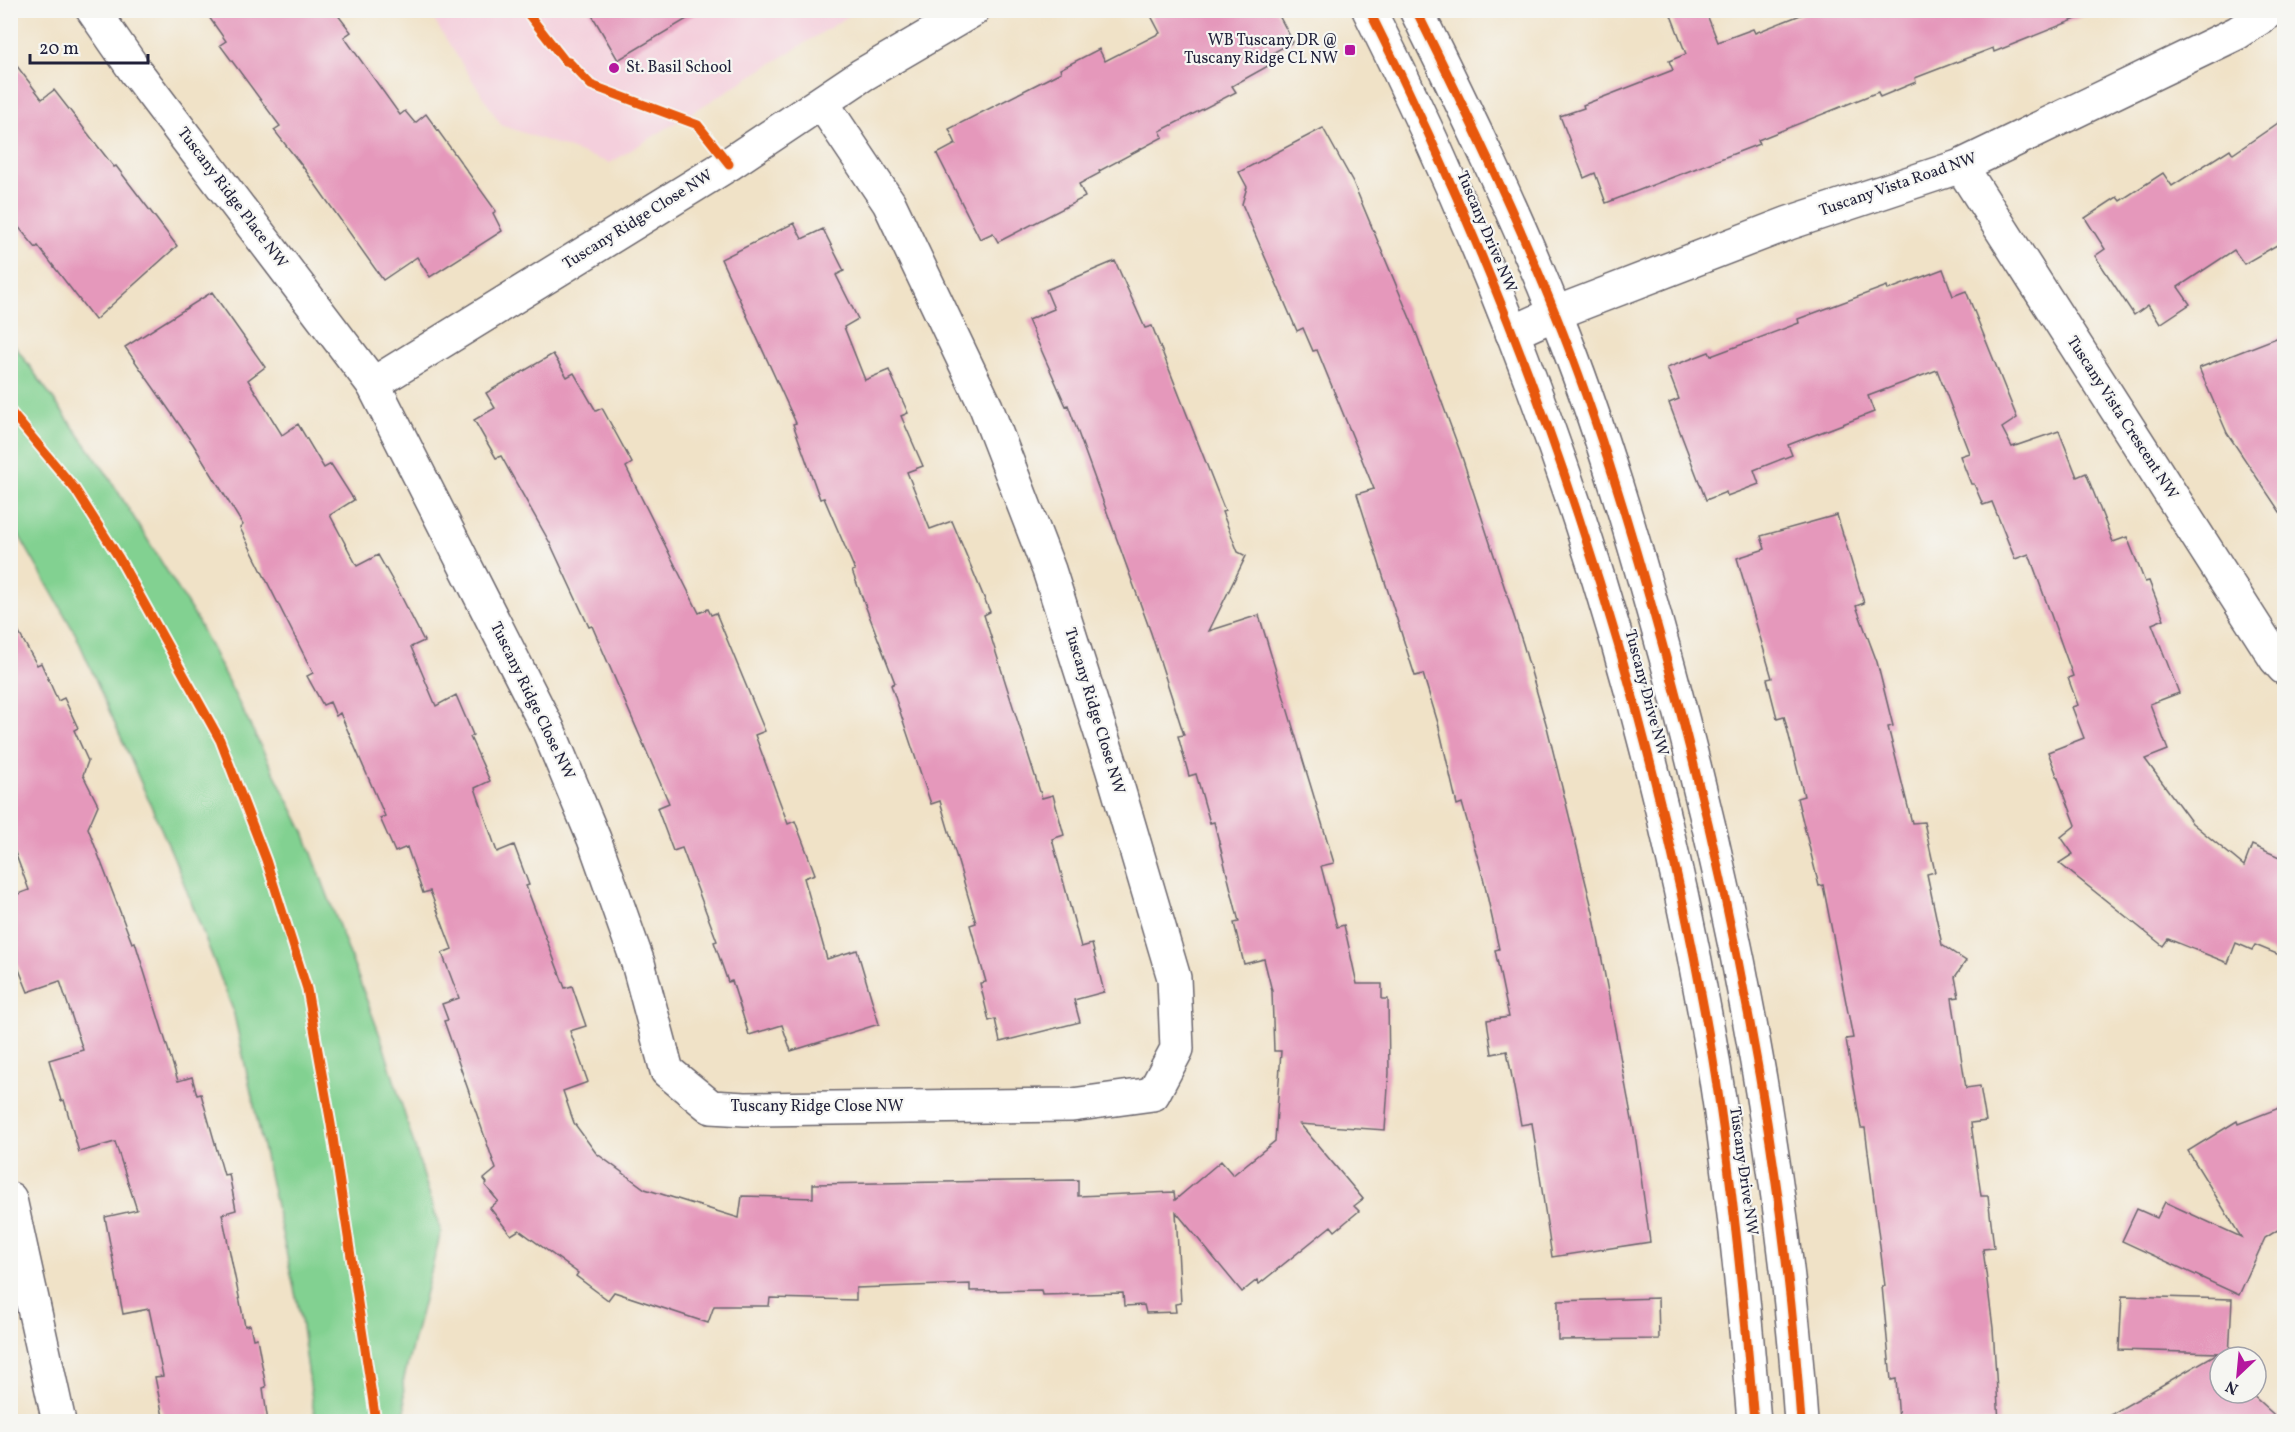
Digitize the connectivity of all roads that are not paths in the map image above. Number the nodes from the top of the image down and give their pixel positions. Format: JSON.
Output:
{"nodes":[{"id":1,"x":93,"y":10,"type":"edge"},
{"id":2,"x":973,"y":10,"type":"edge"},
{"id":3,"x":1369,"y":10,"type":"edge"},
{"id":4,"x":1416,"y":10,"type":"edge"},
{"id":5,"x":2272,"y":10,"type":"edge"},
{"id":6,"x":822,"y":103,"type":"junction"},
{"id":7,"x":1961,"y":166,"type":"junction"},
{"id":8,"x":1556,"y":313,"type":"junction"},
{"id":9,"x":1512,"y":333,"type":"junction"},
{"id":10,"x":373,"y":384,"type":"junction"},
{"id":11,"x":2284,"y":668,"type":"edge"},
{"id":12,"x":10,"y":1198,"type":"edge"},
{"id":13,"x":59,"y":1422,"type":"edge"},
{"id":14,"x":1754,"y":1422,"type":"edge"},
{"id":15,"x":1801,"y":1422,"type":"edge"}],
"edges":[{"from":1,"to":10,"type":"street","name":"Tuscany Ridge Place NW"},
{"from":2,"to":6,"type":"street","name":"Tuscany Ridge Close NW"},
{"from":3,"to":9,"type":"street","name":"Tuscany Drive NW"},
{"from":4,"to":8,"type":"street","name":"Tuscany Drive NW"},
{"from":5,"to":7,"type":"street","name":"Tuscany Vista Road NW"},
{"from":6,"to":10,"type":"street","name":"Tuscany Ridge Close NW"},
{"from":6,"to":10,"type":"street","name":"Tuscany Ridge Close NW"},
{"from":7,"to":8,"type":"street","name":"Tuscany Vista Road NW"},
{"from":7,"to":11,"type":"street","name":"Tuscany Vista Crescent NW"},
{"from":8,"to":9,"type":"street","name":"Tuscany Vista Road NW"},
{"from":8,"to":15,"type":"street","name":"Tuscany Drive NW"},
{"from":9,"to":14,"type":"street","name":"Tuscany Drive NW"},
{"from":12,"to":13,"type":"street"}]}
